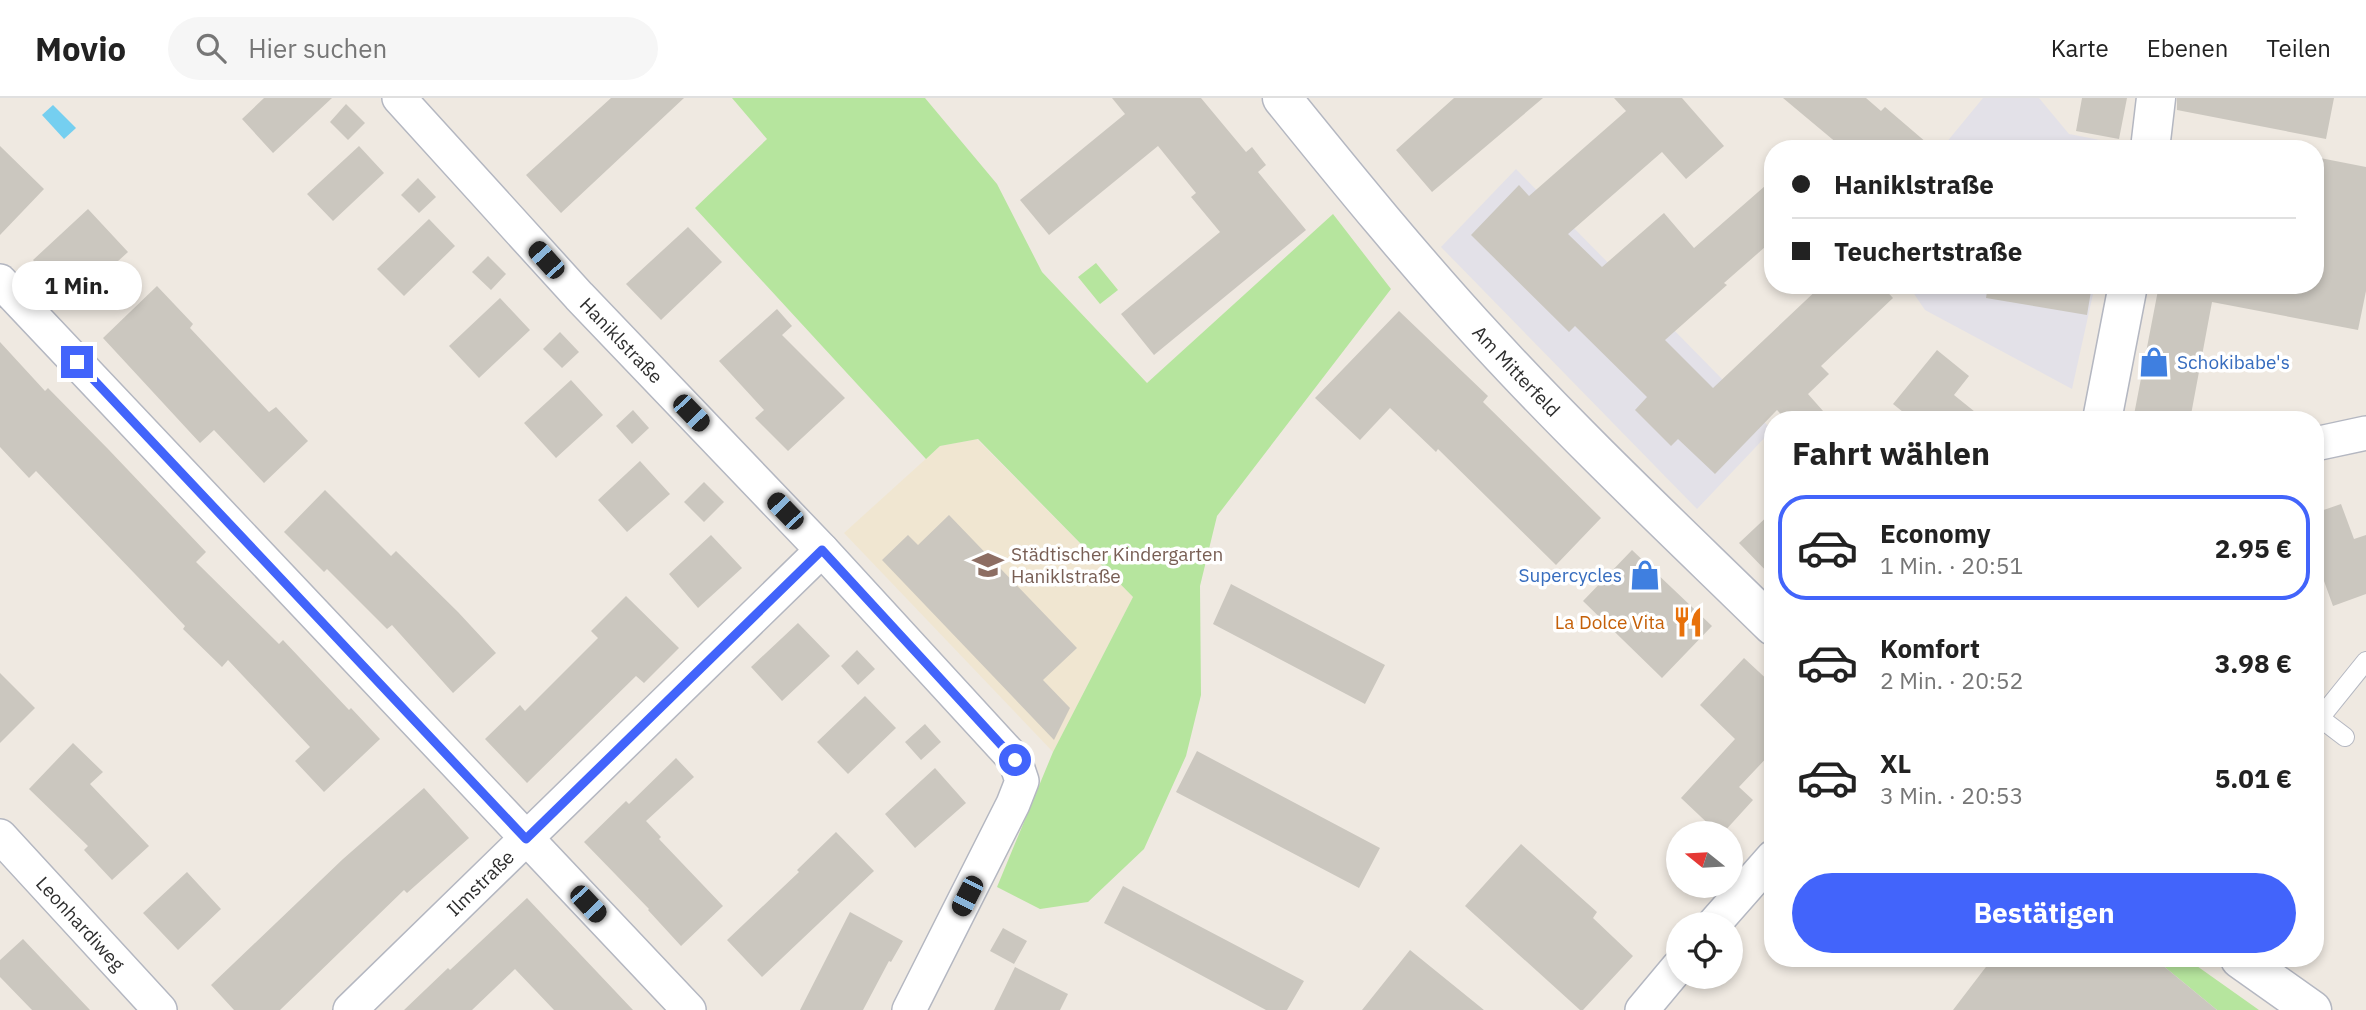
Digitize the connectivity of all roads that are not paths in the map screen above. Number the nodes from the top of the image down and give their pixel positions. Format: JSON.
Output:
{"nodes":[{"id":1,"x":399,"y":98,"type":"edge"},
{"id":2,"x":2156,"y":98,"type":"edge"},
{"id":3,"x":1293,"y":102,"type":"edge"},
{"id":4,"x":2151,"y":140,"type":"edge"},
{"id":5,"x":0,"y":281,"type":"edge"},
{"id":6,"x":2126,"y":294,"type":"edge"},
{"id":7,"x":2104,"y":411,"type":"edge"},
{"id":8,"x":2366,"y":433,"type":"edge"},
{"id":9,"x":2324,"y":442,"type":"edge"},
{"id":10,"x":822,"y":550,"type":"junction"},
{"id":11,"x":1764,"y":617,"type":"edge"},
{"id":12,"x":2366,"y":661,"type":"edge"},
{"id":13,"x":2324,"y":713,"type":"edge"},
{"id":14,"x":2324,"y":721,"type":"edge"},
{"id":15,"x":2345,"y":737,"type":"dead end"},
{"id":16,"x":0,"y":836,"type":"edge"},
{"id":17,"x":526,"y":839,"type":"junction"},
{"id":18,"x":1764,"y":867,"type":"edge"},
{"id":19,"x":1725,"y":912,"type":"edge"},
{"id":20,"x":2251,"y":967,"type":"edge"},
{"id":21,"x":1666,"y":981,"type":"edge"},
{"id":22,"x":160,"y":1010,"type":"edge"},
{"id":23,"x":350,"y":1010,"type":"edge"},
{"id":24,"x":689,"y":1010,"type":"edge"},
{"id":25,"x":909,"y":1010,"type":"edge"},
{"id":26,"x":1642,"y":1010,"type":"edge"},
{"id":27,"x":2312,"y":1010,"type":"edge"}],
"edges":[{"from":1,"to":10,"type":"street","name":"Haniklstraße"},
{"from":2,"to":4,"type":"street"},
{"from":3,"to":11,"type":"street","name":"Am Mitterfeld"},
{"from":5,"to":17,"type":"street"},
{"from":6,"to":7,"type":"street"},
{"from":8,"to":9,"type":"street"},
{"from":10,"to":17,"type":"street","name":"Ilmstraße"},
{"from":10,"to":25,"type":"street","name":"Haniklstraße"},
{"from":12,"to":13,"type":"lane"},
{"from":14,"to":15,"type":"lane"},
{"from":16,"to":22,"type":"street","name":"Leonhardiweg"},
{"from":17,"to":23,"type":"street","name":"Ilmstraße"},
{"from":17,"to":24,"type":"street"},
{"from":18,"to":19,"type":"street"},
{"from":20,"to":27,"type":"street"},
{"from":21,"to":26,"type":"street"}]}
